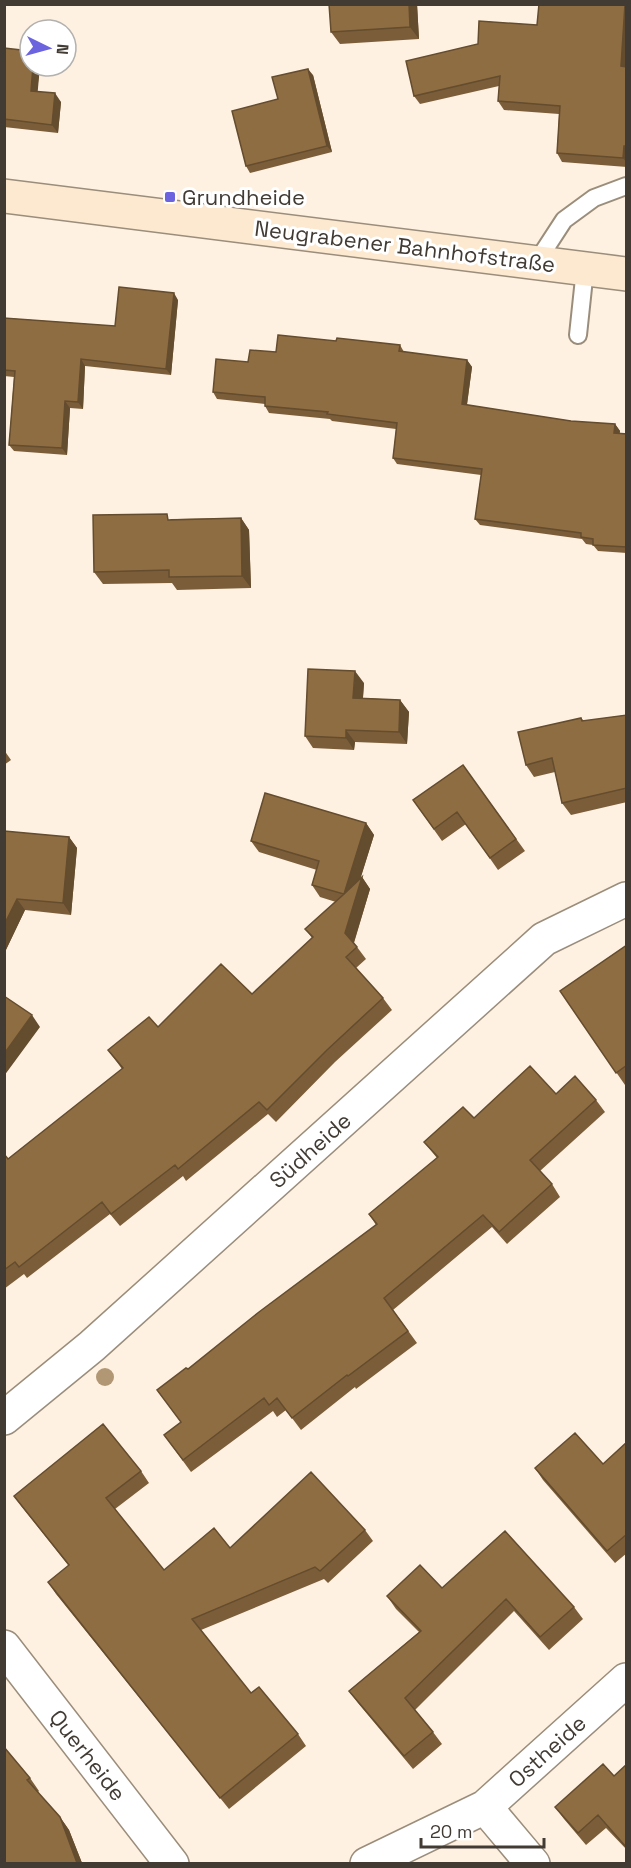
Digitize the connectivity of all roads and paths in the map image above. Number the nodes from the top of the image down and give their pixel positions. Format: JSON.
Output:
{"nodes":[{"id":1,"x":627,"y":186,"type":"edge"},
{"id":2,"x":4,"y":196,"type":"edge"},
{"id":3,"x":536,"y":263,"type":"junction"},
{"id":4,"x":585,"y":269,"type":"junction"},
{"id":5,"x":627,"y":274,"type":"edge"},
{"id":6,"x":578,"y":335,"type":"dead end"},
{"id":7,"x":627,"y":899,"type":"edge"},
{"id":8,"x":4,"y":1418,"type":"edge"},
{"id":9,"x":4,"y":1647,"type":"edge"},
{"id":10,"x":627,"y":1680,"type":"edge"},
{"id":11,"x":485,"y":1807,"type":"junction"},
{"id":12,"x":172,"y":1863,"type":"edge"},
{"id":13,"x":367,"y":1863,"type":"edge"},
{"id":14,"x":532,"y":1863,"type":"edge"}],
"edges":[{"from":1,"to":3,"type":"lane"},
{"from":2,"to":3,"type":"street","name":"Neugrabener Bahnhofstraße"},
{"from":3,"to":4,"type":"street","name":"Neugrabener Bahnhofstraße"},
{"from":4,"to":5,"type":"street","name":"Neugrabener Bahnhofstraße"},
{"from":4,"to":6,"type":"lane"},
{"from":7,"to":8,"type":"street","name":"Südheide"},
{"from":9,"to":12,"type":"street","name":"Querheide"},
{"from":10,"to":11,"type":"street","name":"Ostheide"},
{"from":11,"to":13,"type":"street","name":"Ostheide"},
{"from":11,"to":14,"type":"street"}]}
